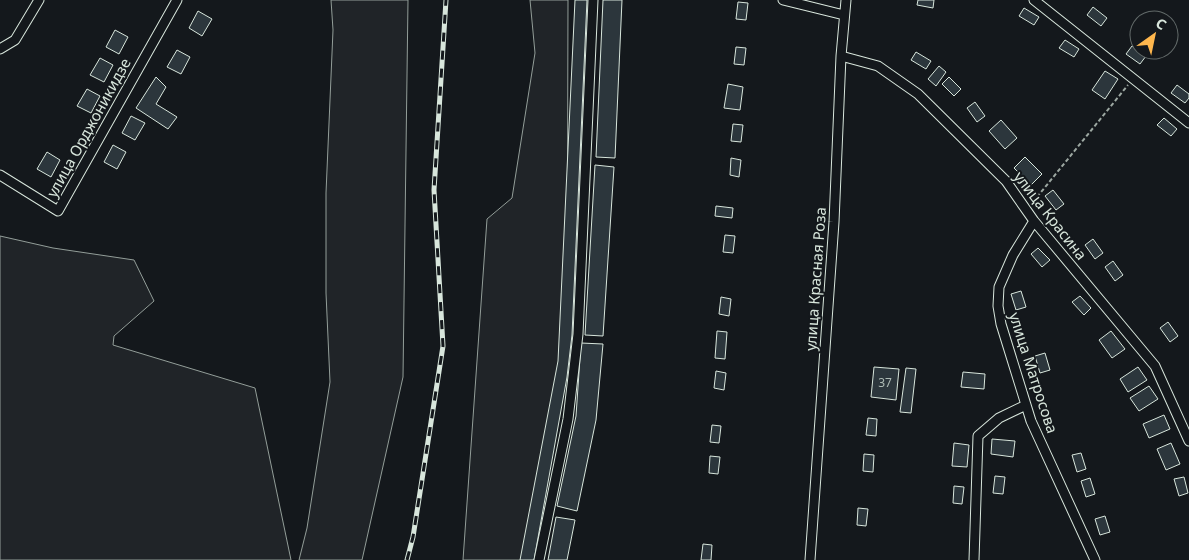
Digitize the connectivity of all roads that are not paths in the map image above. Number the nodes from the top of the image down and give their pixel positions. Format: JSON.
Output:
{"nodes":[{"id":1,"x":39,"y":0,"type":"edge"},
{"id":2,"x":177,"y":0,"type":"edge"},
{"id":3,"x":593,"y":0,"type":"edge"},
{"id":4,"x":783,"y":0,"type":"edge"},
{"id":5,"x":846,"y":0,"type":"edge"},
{"id":6,"x":1034,"y":0,"type":"edge"},
{"id":7,"x":844,"y":15,"type":"junction"},
{"id":8,"x":0,"y":49,"type":"edge"},
{"id":9,"x":841,"y":56,"type":"junction"},
{"id":10,"x":1189,"y":123,"type":"edge"},
{"id":11,"x":0,"y":175,"type":"edge"},
{"id":12,"x":1034,"y":221,"type":"junction"},
{"id":13,"x":1026,"y":404,"type":"junction"},
{"id":14,"x":1189,"y":441,"type":"edge"},
{"id":15,"x":538,"y":560,"type":"edge"},
{"id":16,"x":810,"y":560,"type":"edge"},
{"id":17,"x":974,"y":560,"type":"edge"},
{"id":18,"x":1095,"y":560,"type":"edge"}],
"edges":[{"from":1,"to":8,"type":"street"},
{"from":2,"to":11,"type":"street","name":"улица Орджоникидзе"},
{"from":3,"to":15,"type":"street"},
{"from":4,"to":7,"type":"street"},
{"from":5,"to":7,"type":"street","name":"улица Красная Роза"},
{"from":6,"to":10,"type":"street"},
{"from":7,"to":9,"type":"street","name":"улица Красная Роза"},
{"from":9,"to":12,"type":"street","name":"улица Красина"},
{"from":9,"to":16,"type":"street","name":"улица Красная Роза"},
{"from":12,"to":13,"type":"street","name":"улица Матросова"},
{"from":12,"to":14,"type":"street","name":"улица Красина"},
{"from":13,"to":17,"type":"street"},
{"from":13,"to":18,"type":"street","name":"улица Матросова"}]}
